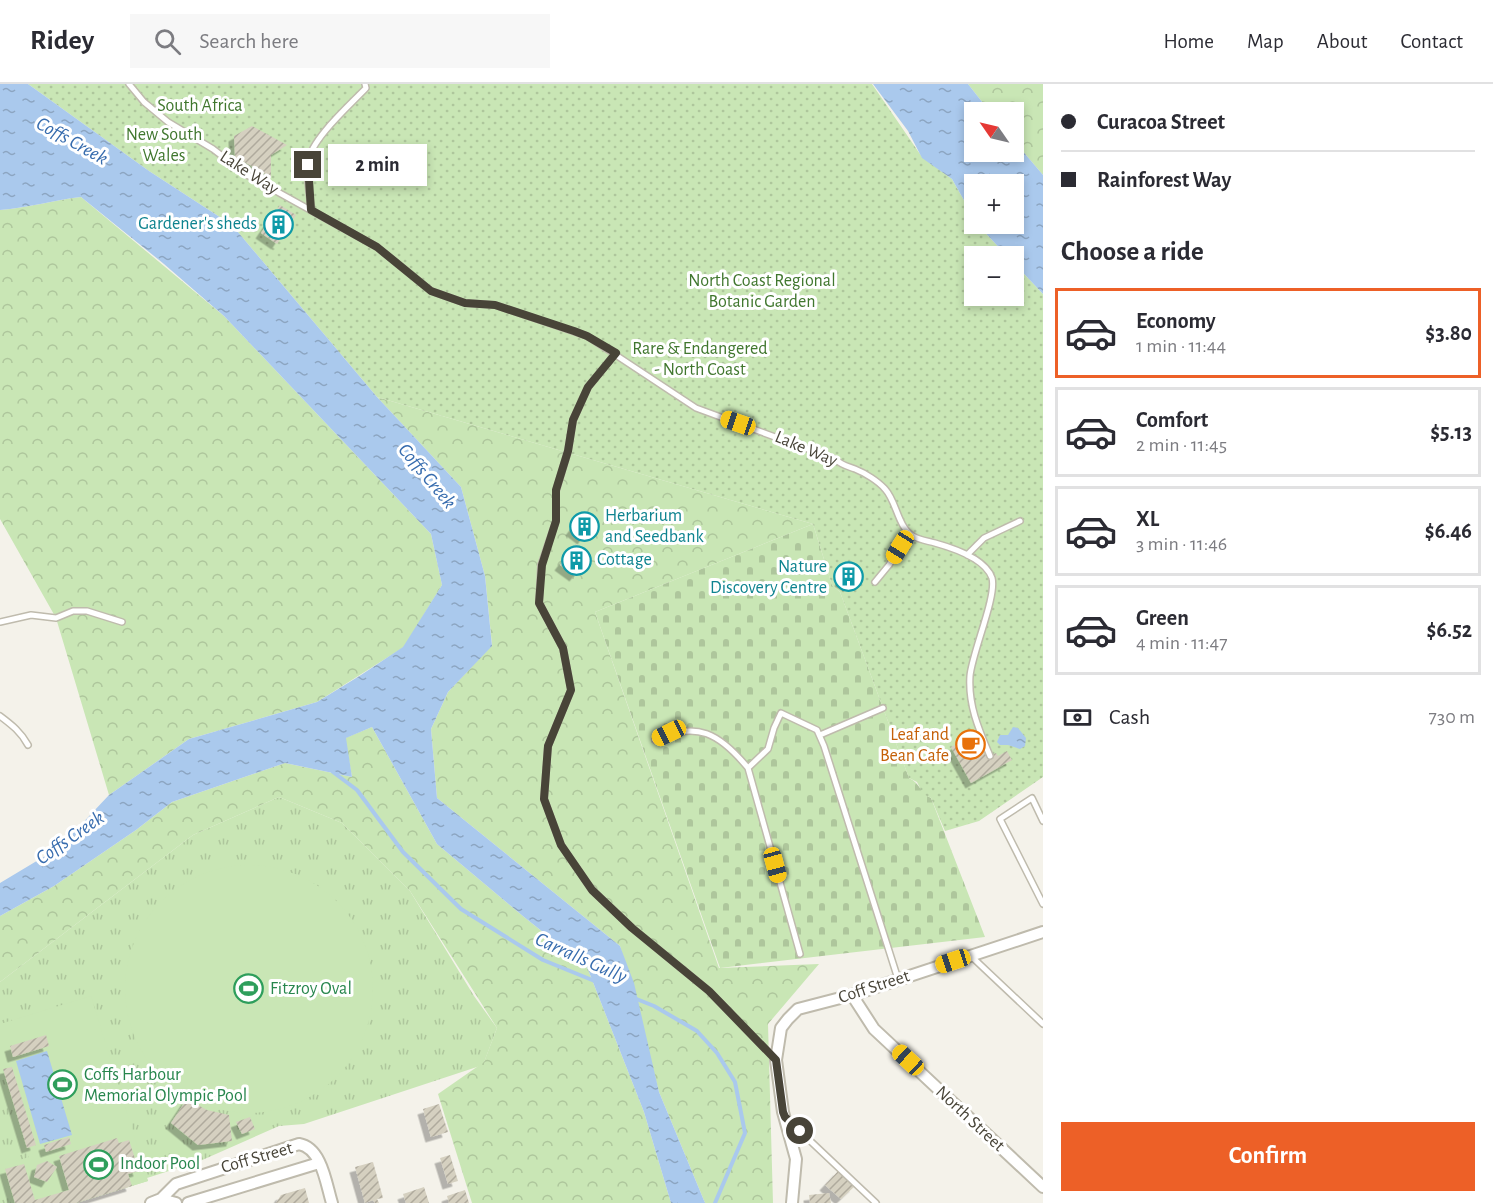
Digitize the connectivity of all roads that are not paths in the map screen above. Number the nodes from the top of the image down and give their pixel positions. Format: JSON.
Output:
{"nodes":[{"id":1,"x":129,"y":84,"type":"edge"},
{"id":2,"x":365,"y":84,"type":"edge"},
{"id":3,"x":311,"y":210,"type":"junction"},
{"id":4,"x":616,"y":353,"type":"junction"},
{"id":5,"x":1020,"y":521,"type":"dead end"},
{"id":6,"x":908,"y":532,"type":"junction"},
{"id":7,"x":967,"y":555,"type":"junction"},
{"id":8,"x":875,"y":582,"type":"dead end"},
{"id":9,"x":122,"y":621,"type":"dead end"},
{"id":10,"x":0,"y":622,"type":"edge"},
{"id":11,"x":883,"y":708,"type":"dead end"},
{"id":12,"x":0,"y":716,"type":"edge"},
{"id":13,"x":819,"y":735,"type":"junction"},
{"id":14,"x":655,"y":740,"type":"dead end"},
{"id":15,"x":28,"y":745,"type":"dead end"},
{"id":16,"x":990,"y":756,"type":"dead end"},
{"id":17,"x":748,"y":768,"type":"junction"},
{"id":18,"x":1043,"y":821,"type":"edge"},
{"id":19,"x":1042,"y":899,"type":"edge"},
{"id":20,"x":1043,"y":932,"type":"edge"},
{"id":21,"x":800,"y":954,"type":"dead end"},
{"id":22,"x":971,"y":956,"type":"junction"},
{"id":23,"x":898,"y":979,"type":"junction"},
{"id":24,"x":852,"y":995,"type":"junction"},
{"id":25,"x":1043,"y":1024,"type":"edge"},
{"id":26,"x":776,"y":1060,"type":"junction"},
{"id":27,"x":785,"y":1117,"type":"junction"},
{"id":28,"x":319,"y":1162,"type":"junction"},
{"id":29,"x":1043,"y":1187,"type":"edge"},
{"id":30,"x":214,"y":1199,"type":"edge"},
{"id":31,"x":156,"y":1201,"type":"edge"},
{"id":32,"x":176,"y":1203,"type":"edge"},
{"id":33,"x":188,"y":1203,"type":"edge"},
{"id":34,"x":332,"y":1203,"type":"edge"},
{"id":35,"x":792,"y":1203,"type":"edge"},
{"id":36,"x":876,"y":1203,"type":"edge"}],
"edges":[{"from":1,"to":3,"type":"lane","name":"Lake Way"},
{"from":2,"to":3,"type":"lane"},
{"from":3,"to":4,"type":"lane","name":"Lake Way"},
{"from":4,"to":6,"type":"lane","name":"Lake Way"},
{"from":4,"to":26,"type":"lane"},
{"from":5,"to":7,"type":"lane"},
{"from":6,"to":7,"type":"lane"},
{"from":6,"to":8,"type":"lane"},
{"from":7,"to":16,"type":"lane"},
{"from":9,"to":10,"type":"lane"},
{"from":11,"to":13,"type":"lane"},
{"from":12,"to":15,"type":"lane"},
{"from":13,"to":17,"type":"lane"},
{"from":13,"to":23,"type":"lane"},
{"from":14,"to":17,"type":"lane"},
{"from":17,"to":21,"type":"lane"},
{"from":18,"to":19,"type":"lane"},
{"from":20,"to":22,"type":"street","name":"Coff Street"},
{"from":22,"to":23,"type":"street","name":"Coff Street"},
{"from":22,"to":25,"type":"lane"},
{"from":23,"to":24,"type":"street","name":"Coff Street"},
{"from":24,"to":26,"type":"street","name":"Coff Street"},
{"from":24,"to":29,"type":"street","name":"North Street"},
{"from":26,"to":27,"type":"street"},
{"from":27,"to":35,"type":"street"},
{"from":27,"to":36,"type":"lane"},
{"from":28,"to":30,"type":"street","name":"Coff Street"},
{"from":28,"to":31,"type":"street","name":"Coff Street"},
{"from":28,"to":34,"type":"street"},
{"from":30,"to":33,"type":"street","name":"Coff Street"},
{"from":31,"to":32,"type":"street","name":"Coff Street"}]}
